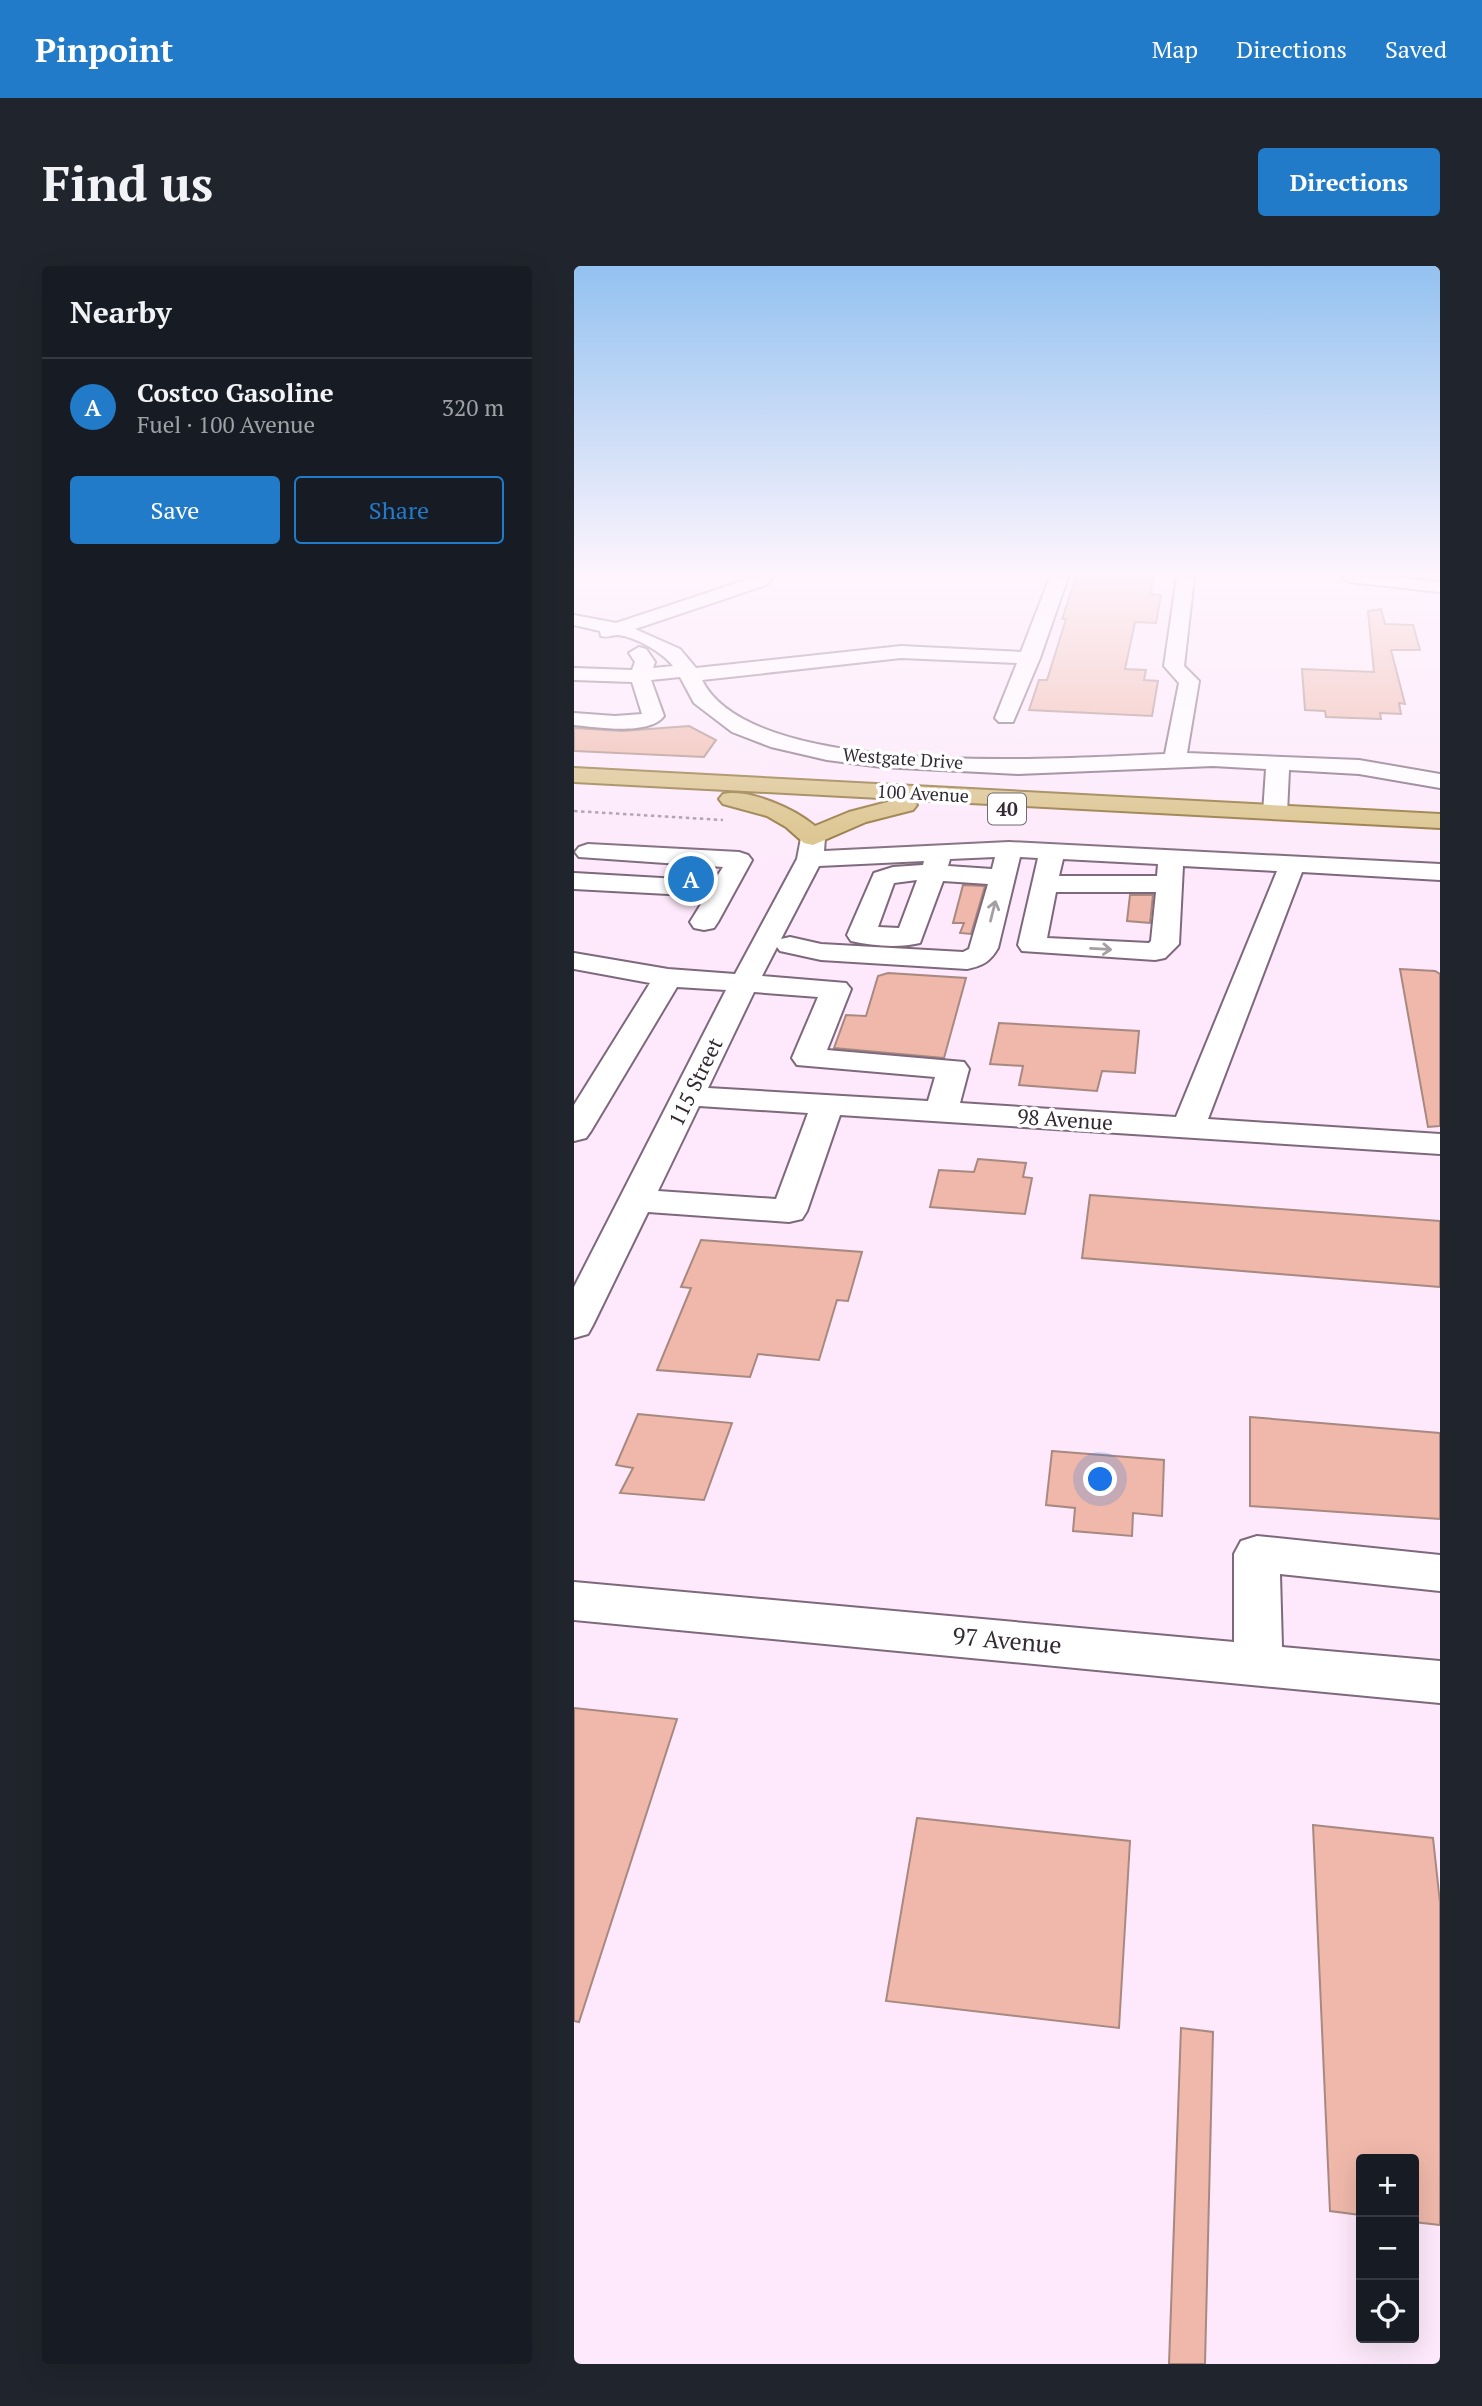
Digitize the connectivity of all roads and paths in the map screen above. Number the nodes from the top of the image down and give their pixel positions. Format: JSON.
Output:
{"nodes":[{"id":1,"x":595,"y":675,"type":"edge"},
{"id":2,"x":631,"y":675,"type":"edge"},
{"id":3,"x":662,"y":675,"type":"edge"},
{"id":4,"x":689,"y":675,"type":"edge"},
{"id":5,"x":1023,"y":675,"type":"edge"},
{"id":6,"x":1180,"y":675,"type":"edge"},
{"id":7,"x":643,"y":677,"type":"junction"},
{"id":8,"x":574,"y":687,"type":"edge"},
{"id":9,"x":1006,"y":718,"type":"dead end"},
{"id":10,"x":574,"y":719,"type":"edge"},
{"id":11,"x":1175,"y":759,"type":"junction"},
{"id":12,"x":1278,"y":762,"type":"junction"},
{"id":13,"x":574,"y":775,"type":"edge"},
{"id":14,"x":1440,"y":781,"type":"edge"},
{"id":15,"x":574,"y":788,"type":"edge"},
{"id":16,"x":711,"y":794,"type":"junction"},
{"id":17,"x":910,"y":804,"type":"junction"},
{"id":18,"x":574,"y":811,"type":"edge"},
{"id":19,"x":1275,"y":813,"type":"junction"},
{"id":20,"x":732,"y":820,"type":"dead end"},
{"id":21,"x":1440,"y":821,"type":"edge"},
{"id":22,"x":1440,"y":831,"type":"edge"},
{"id":23,"x":812,"y":849,"type":"junction"},
{"id":24,"x":1009,"y":849,"type":"junction"},
{"id":25,"x":1052,"y":852,"type":"junction"},
{"id":26,"x":936,"y":863,"type":"junction"},
{"id":27,"x":1292,"y":864,"type":"junction"},
{"id":28,"x":577,"y":870,"type":"edge"},
{"id":29,"x":1170,"y":871,"type":"junction"},
{"id":30,"x":1440,"y":872,"type":"edge"},
{"id":31,"x":1002,"y":877,"type":"junction"},
{"id":32,"x":1045,"y":884,"type":"junction"},
{"id":33,"x":910,"y":937,"type":"junction"},
{"id":34,"x":863,"y":941,"type":"junction"},
{"id":35,"x":986,"y":942,"type":"junction"},
{"id":36,"x":779,"y":944,"type":"junction"},
{"id":37,"x":837,"y":953,"type":"junction"},
{"id":38,"x":947,"y":959,"type":"junction"},
{"id":39,"x":574,"y":961,"type":"edge"},
{"id":40,"x":668,"y":978,"type":"junction"},
{"id":41,"x":744,"y":983,"type":"junction"},
{"id":42,"x":690,"y":1096,"type":"junction"},
{"id":43,"x":828,"y":1104,"type":"junction"},
{"id":44,"x":941,"y":1112,"type":"junction"},
{"id":45,"x":1188,"y":1128,"type":"junction"},
{"id":46,"x":574,"y":1131,"type":"edge"},
{"id":47,"x":1440,"y":1144,"type":"edge"},
{"id":48,"x":637,"y":1200,"type":"junction"},
{"id":49,"x":574,"y":1325,"type":"edge"},
{"id":50,"x":1440,"y":1573,"type":"edge"},
{"id":51,"x":574,"y":1601,"type":"edge"},
{"id":52,"x":1258,"y":1664,"type":"junction"},
{"id":53,"x":1440,"y":1682,"type":"edge"}],
"edges":[{"from":1,"to":7,"type":"street"},
{"from":2,"to":7,"type":"street"},
{"from":3,"to":7,"type":"street"},
{"from":4,"to":11,"type":"street","name":"Westgate Drive"},
{"from":5,"to":9,"type":"street"},
{"from":6,"to":11,"type":"street"},
{"from":7,"to":8,"type":"street"},
{"from":7,"to":10,"type":"street"},
{"from":11,"to":12,"type":"street","name":"Westgate Drive"},
{"from":12,"to":14,"type":"street","name":"Westgate Drive"},
{"from":12,"to":19,"type":"street"},
{"from":13,"to":19,"type":"main road","name":"100 Avenue","number":"40"},
{"from":15,"to":16,"type":"main road","name":"100 Avenue","number":"40"},
{"from":16,"to":17,"type":"main road","name":"100 Avenue","number":"40"},
{"from":16,"to":23,"type":"main road"},
{"from":17,"to":22,"type":"main road","name":"100 Avenue","number":"40"},
{"from":17,"to":23,"type":"main road"},
{"from":18,"to":20,"type":"path"},
{"from":19,"to":21,"type":"main road","name":"100 Avenue","number":"40"},
{"from":23,"to":26,"type":"street"},
{"from":23,"to":36,"type":"street","name":"115 Street"},
{"from":24,"to":25,"type":"street"},
{"from":24,"to":26,"type":"street"},
{"from":24,"to":31,"type":"street"},
{"from":25,"to":29,"type":"street"},
{"from":25,"to":32,"type":"street"},
{"from":26,"to":31,"type":"street"},
{"from":26,"to":33,"type":"street"},
{"from":26,"to":34,"type":"street"},
{"from":27,"to":29,"type":"street"},
{"from":27,"to":30,"type":"street"},
{"from":27,"to":45,"type":"street"},
{"from":28,"to":28,"type":"street"},
{"from":29,"to":32,"type":"street"},
{"from":32,"to":29,"type":"street","one_way":true},
{"from":35,"to":31,"type":"street","one_way":true},
{"from":33,"to":34,"type":"street"},
{"from":33,"to":35,"type":"street"},
{"from":34,"to":36,"type":"street"},
{"from":34,"to":37,"type":"street"},
{"from":34,"to":38,"type":"street"},
{"from":35,"to":38,"type":"street"},
{"from":36,"to":37,"type":"street"},
{"from":36,"to":41,"type":"street","name":"115 Street"},
{"from":37,"to":38,"type":"street"},
{"from":39,"to":40,"type":"street"},
{"from":40,"to":41,"type":"street"},
{"from":40,"to":46,"type":"street"},
{"from":41,"to":42,"type":"street","name":"115 Street"},
{"from":41,"to":44,"type":"street"},
{"from":42,"to":43,"type":"street","name":"98 Avenue"},
{"from":42,"to":48,"type":"street","name":"115 Street"},
{"from":43,"to":44,"type":"street","name":"98 Avenue"},
{"from":43,"to":48,"type":"street"},
{"from":44,"to":45,"type":"street","name":"98 Avenue"},
{"from":45,"to":47,"type":"street","name":"98 Avenue"},
{"from":48,"to":49,"type":"street","name":"115 Street"},
{"from":50,"to":52,"type":"street"},
{"from":51,"to":52,"type":"street","name":"97 Avenue"},
{"from":52,"to":53,"type":"street","name":"97 Avenue"}]}
